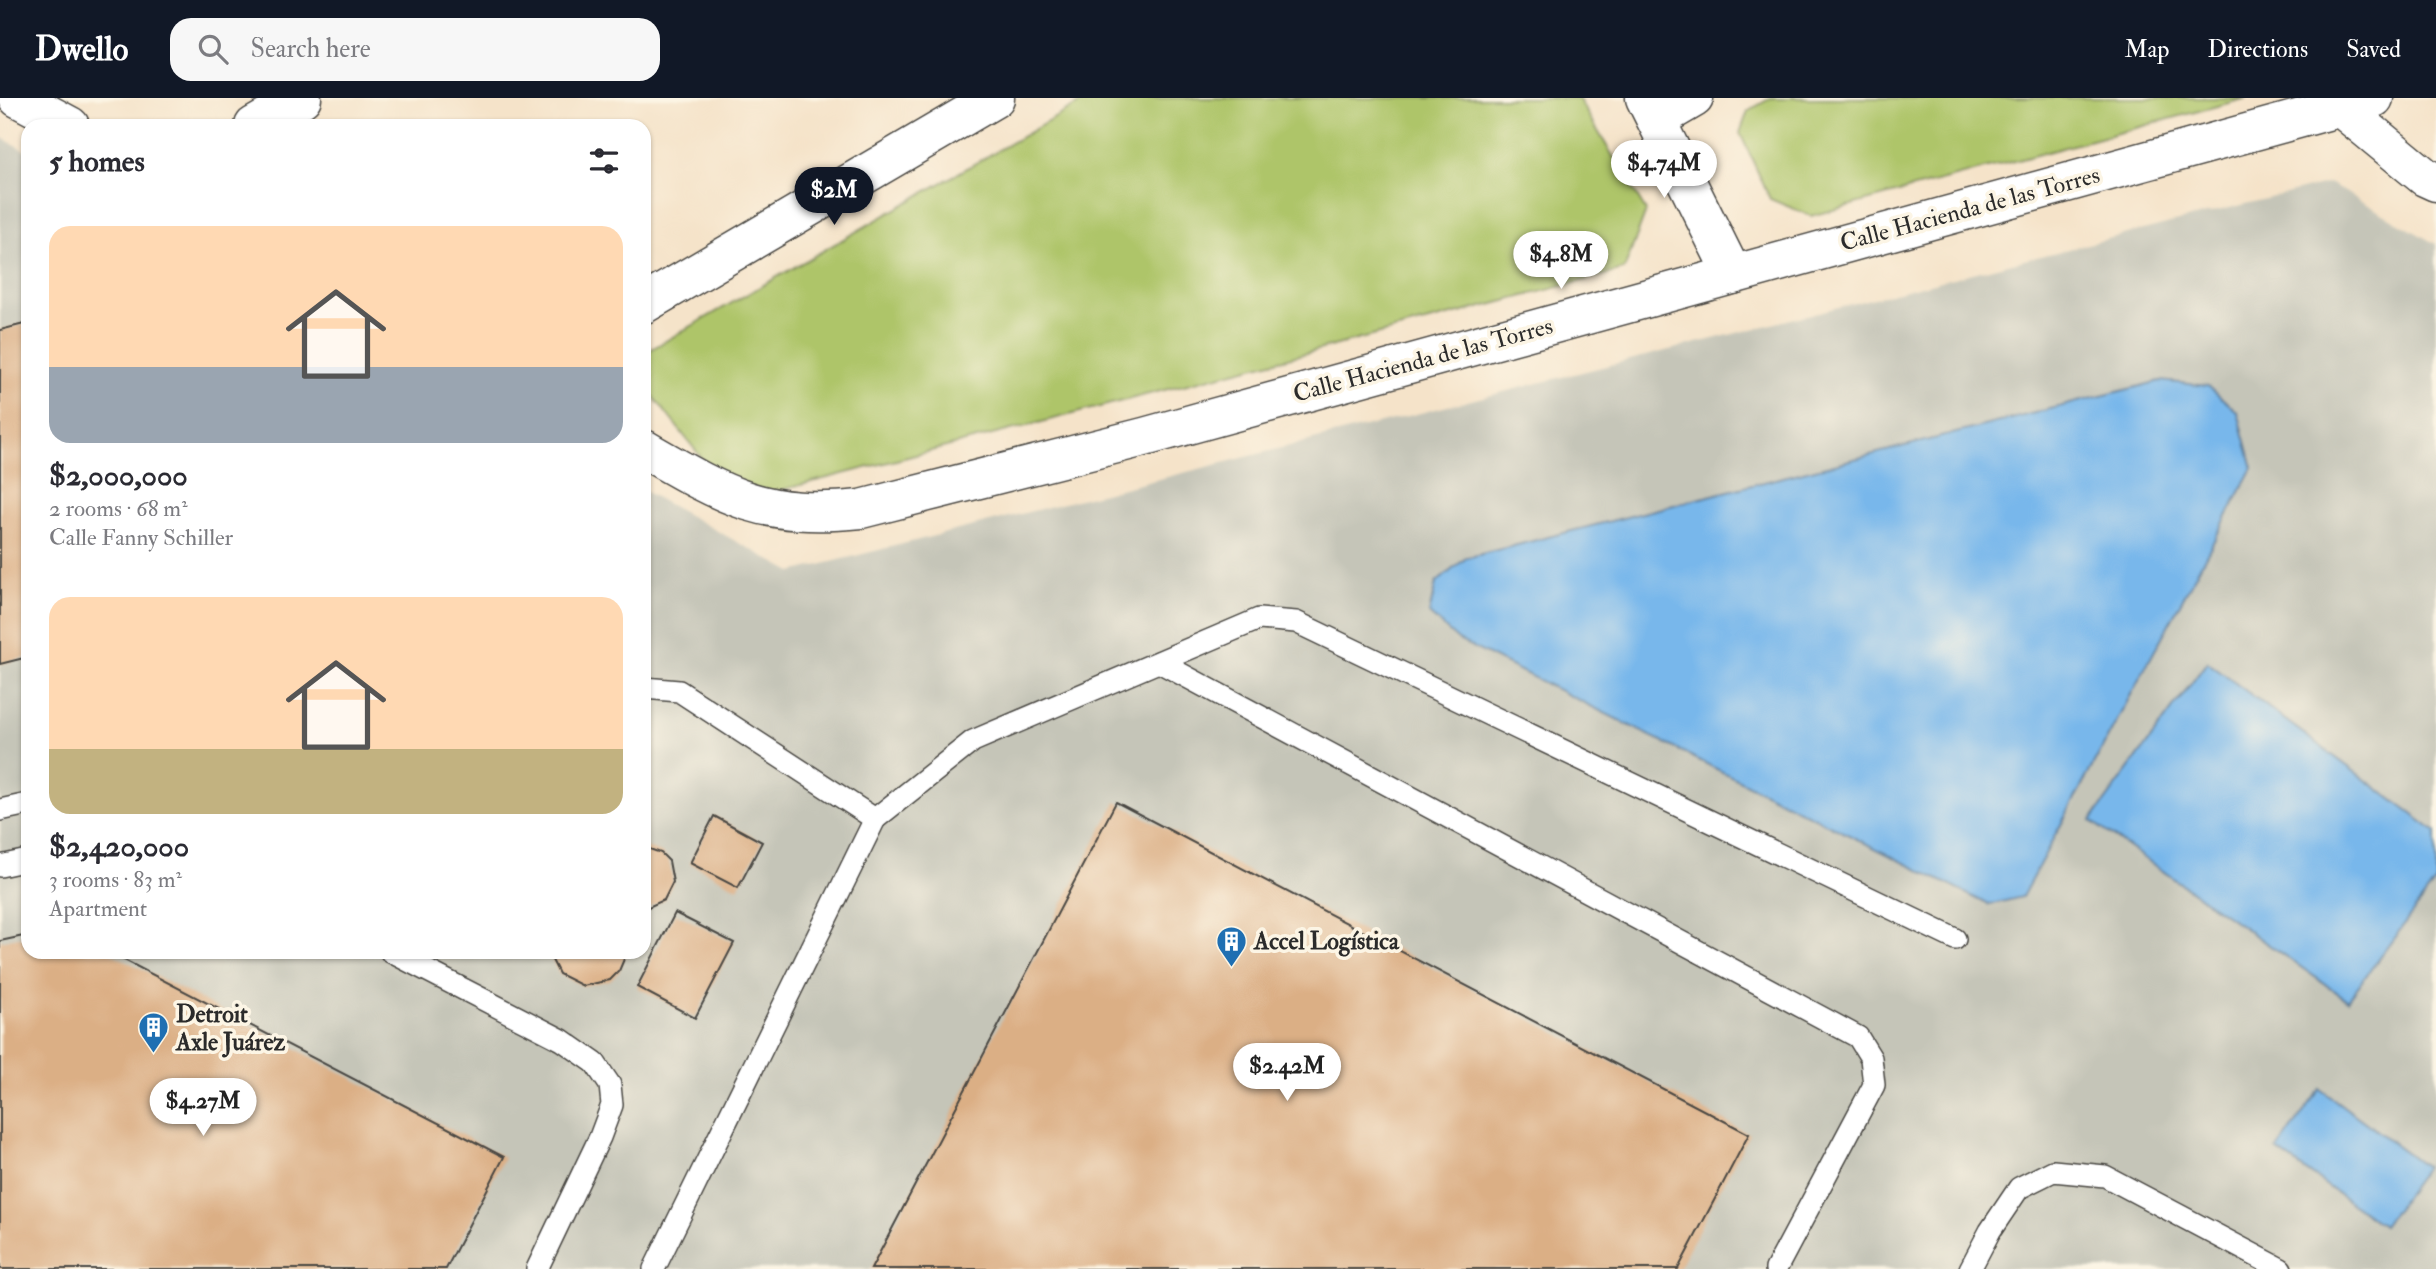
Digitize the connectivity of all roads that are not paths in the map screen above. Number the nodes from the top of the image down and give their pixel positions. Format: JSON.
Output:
{"nodes":[{"id":1,"x":19,"y":98,"type":"edge"},
{"id":2,"x":302,"y":98,"type":"edge"},
{"id":3,"x":995,"y":98,"type":"edge"},
{"id":4,"x":1694,"y":98,"type":"edge"},
{"id":5,"x":2357,"y":102,"type":"edge"},
{"id":6,"x":1652,"y":109,"type":"edge"},
{"id":7,"x":57,"y":119,"type":"edge"},
{"id":8,"x":266,"y":119,"type":"edge"},
{"id":9,"x":2436,"y":182,"type":"edge"},
{"id":10,"x":1733,"y":275,"type":"junction"},
{"id":11,"x":651,"y":300,"type":"edge"},
{"id":12,"x":651,"y":453,"type":"edge"},
{"id":13,"x":1160,"y":662,"type":"junction"},
{"id":14,"x":651,"y":689,"type":"edge"},
{"id":15,"x":21,"y":806,"type":"edge"},
{"id":16,"x":0,"y":810,"type":"edge"},
{"id":17,"x":875,"y":819,"type":"junction"},
{"id":18,"x":21,"y":862,"type":"edge"},
{"id":19,"x":0,"y":866,"type":"edge"},
{"id":20,"x":1955,"y":939,"type":"dead end"},
{"id":21,"x":405,"y":959,"type":"edge"},
{"id":22,"x":537,"y":1269,"type":"edge"},
{"id":23,"x":654,"y":1269,"type":"edge"},
{"id":24,"x":1776,"y":1269,"type":"edge"},
{"id":25,"x":1970,"y":1269,"type":"edge"},
{"id":26,"x":2281,"y":1269,"type":"edge"}],
"edges":[{"from":1,"to":7,"type":"street"},
{"from":2,"to":8,"type":"street"},
{"from":3,"to":11,"type":"street"},
{"from":4,"to":6,"type":"street"},
{"from":5,"to":9,"type":"street","name":"Calle Hacienda de las Torres"},
{"from":5,"to":10,"type":"street","name":"Calle Hacienda de las Torres"},
{"from":6,"to":10,"type":"street"},
{"from":10,"to":12,"type":"street","name":"Calle Hacienda de las Torres"},
{"from":13,"to":17,"type":"lane"},
{"from":13,"to":20,"type":"lane"},
{"from":13,"to":24,"type":"lane"},
{"from":14,"to":17,"type":"lane"},
{"from":15,"to":16,"type":"lane"},
{"from":17,"to":23,"type":"lane"},
{"from":18,"to":19,"type":"lane"},
{"from":21,"to":22,"type":"lane"},
{"from":25,"to":26,"type":"lane"}]}
